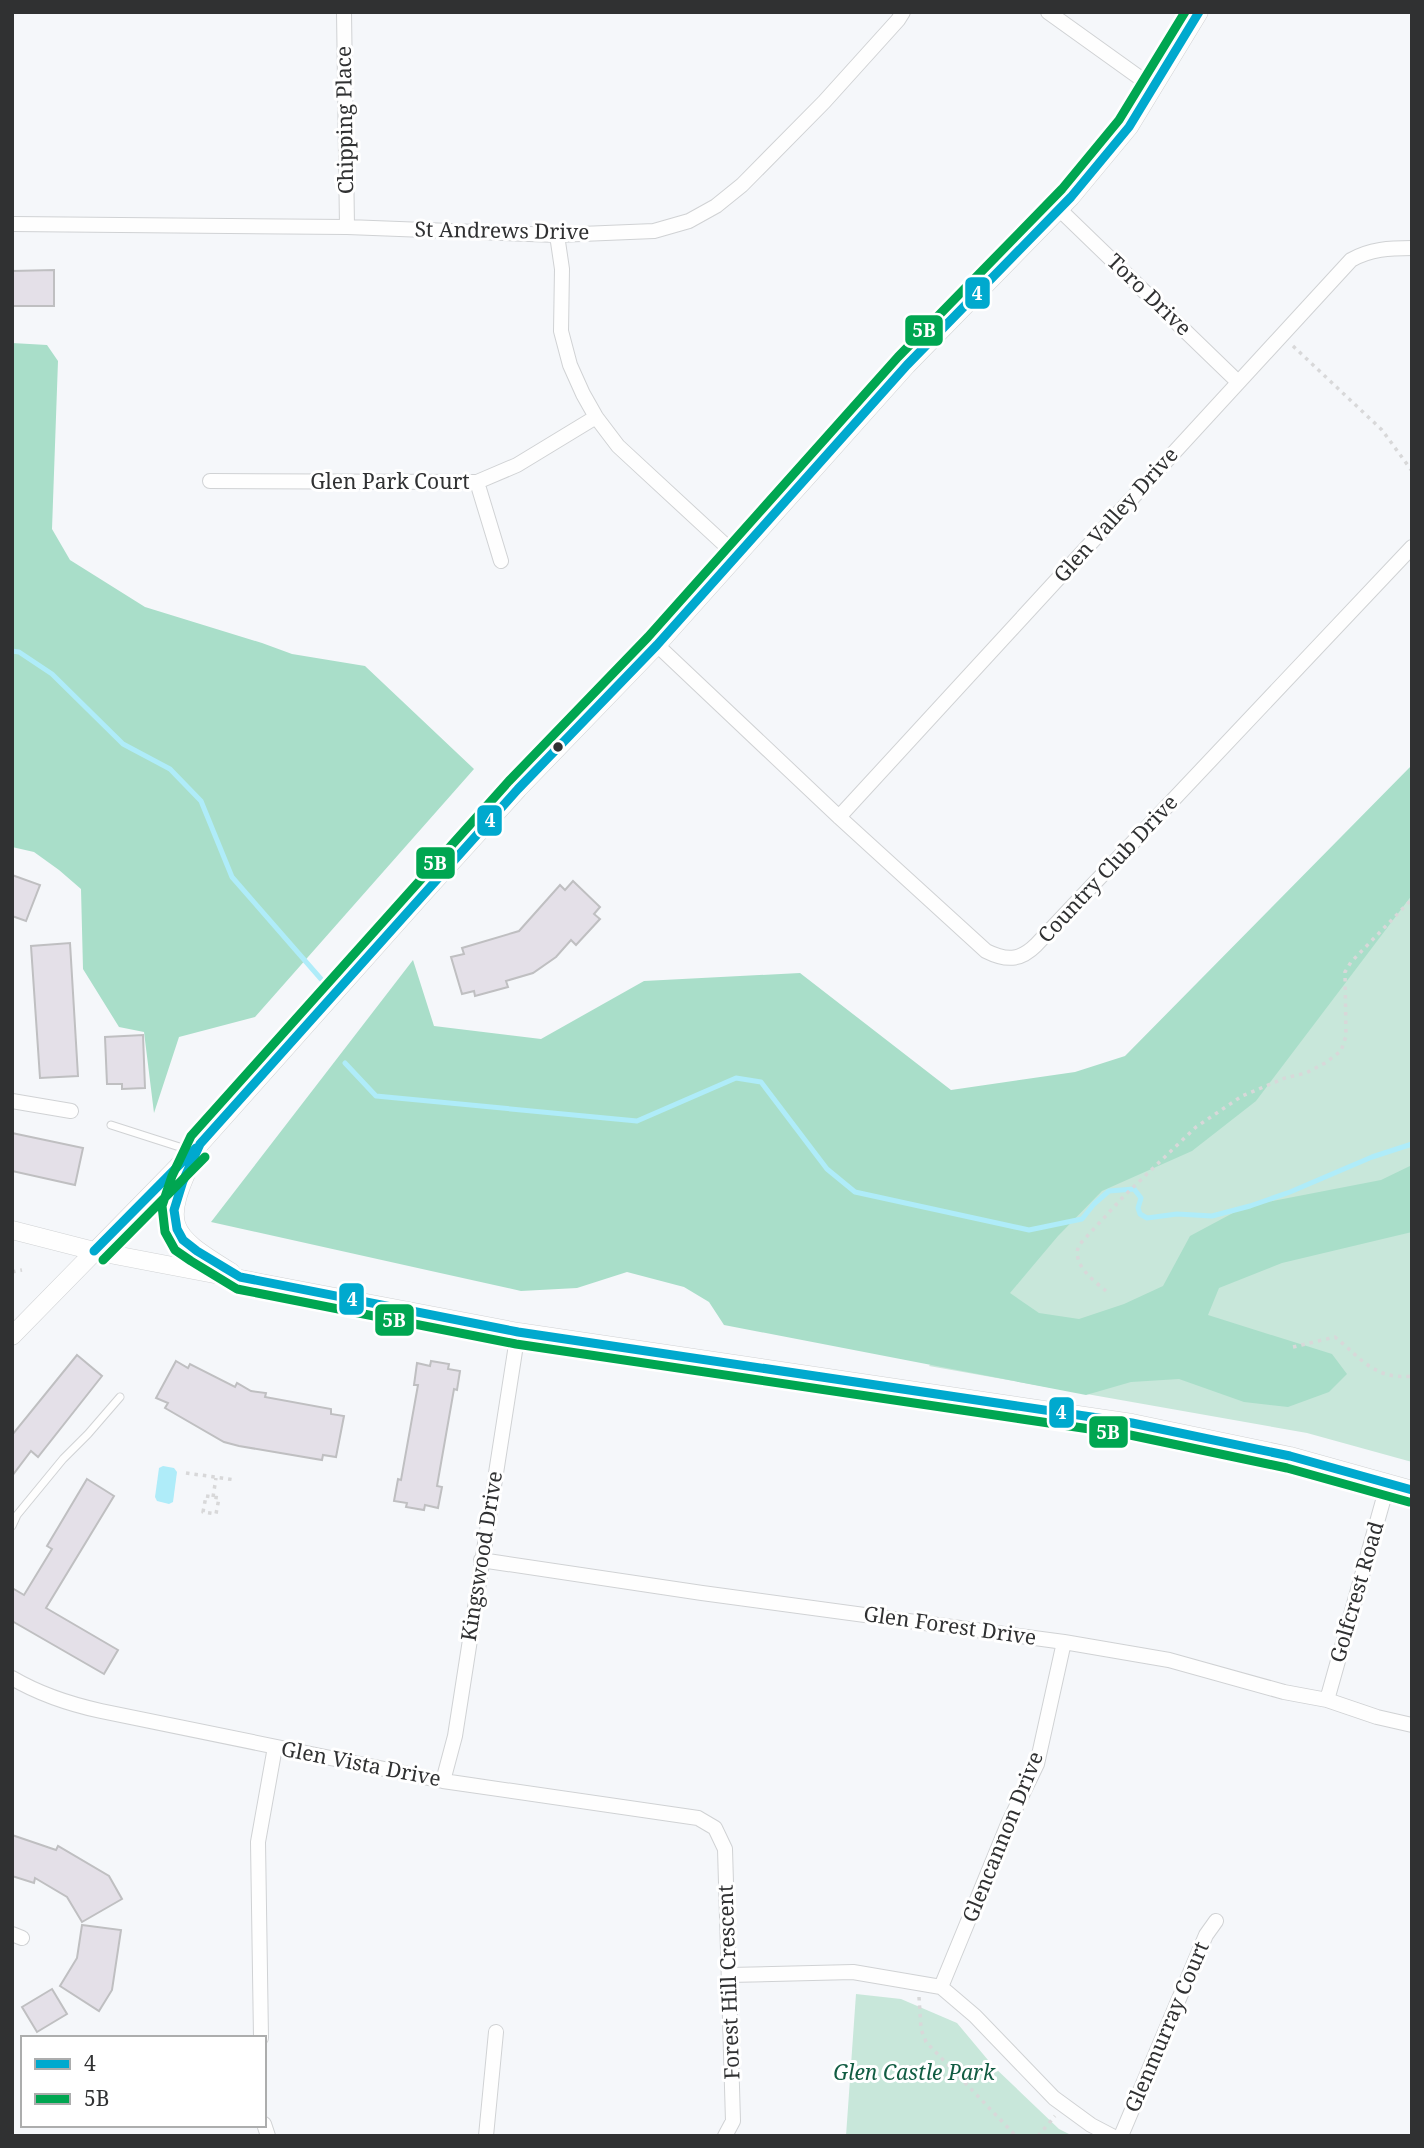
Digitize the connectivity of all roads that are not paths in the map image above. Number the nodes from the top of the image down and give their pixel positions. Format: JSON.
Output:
{"nodes":[{"id":1,"x":344,"y":12,"type":"edge"},
{"id":2,"x":903,"y":12,"type":"edge"},
{"id":3,"x":1048,"y":12,"type":"edge"},
{"id":4,"x":1199,"y":12,"type":"edge"},
{"id":5,"x":1154,"y":88,"type":"junction"},
{"id":6,"x":1059,"y":209,"type":"junction"},
{"id":7,"x":12,"y":224,"type":"edge"},
{"id":8,"x":347,"y":227,"type":"junction"},
{"id":9,"x":557,"y":235,"type":"junction"},
{"id":10,"x":1412,"y":248,"type":"edge"},
{"id":11,"x":1238,"y":382,"type":"junction"},
{"id":12,"x":596,"y":417,"type":"junction"},
{"id":13,"x":210,"y":481,"type":"dead end"},
{"id":14,"x":477,"y":482,"type":"junction"},
{"id":15,"x":1412,"y":547,"type":"edge"},
{"id":16,"x":737,"y":556,"type":"junction"},
{"id":17,"x":501,"y":561,"type":"dead end"},
{"id":18,"x":657,"y":645,"type":"junction"},
{"id":19,"x":839,"y":817,"type":"junction"},
{"id":20,"x":12,"y":1101,"type":"edge"},
{"id":21,"x":71,"y":1111,"type":"dead end"},
{"id":22,"x":111,"y":1125,"type":"dead end"},
{"id":23,"x":196,"y":1148,"type":"junction"},
{"id":24,"x":12,"y":1230,"type":"edge"},
{"id":25,"x":94,"y":1251,"type":"junction"},
{"id":26,"x":240,"y":1277,"type":"junction"},
{"id":27,"x":518,"y":1332,"type":"junction"},
{"id":28,"x":12,"y":1336,"type":"edge"},
{"id":29,"x":120,"y":1397,"type":"dead end"},
{"id":30,"x":1388,"y":1483,"type":"junction"},
{"id":31,"x":1412,"y":1490,"type":"edge"},
{"id":32,"x":12,"y":1526,"type":"edge"},
{"id":33,"x":481,"y":1560,"type":"junction"},
{"id":34,"x":1064,"y":1642,"type":"junction"},
{"id":35,"x":12,"y":1678,"type":"edge"},
{"id":36,"x":1326,"y":1700,"type":"junction"},
{"id":37,"x":1412,"y":1725,"type":"edge"},
{"id":38,"x":275,"y":1747,"type":"junction"},
{"id":39,"x":443,"y":1781,"type":"junction"},
{"id":40,"x":715,"y":1828,"type":"joint"},
{"id":41,"x":1216,"y":1921,"type":"dead end"},
{"id":42,"x":729,"y":1975,"type":"junction"},
{"id":43,"x":942,"y":1987,"type":"junction"},
{"id":44,"x":496,"y":2032,"type":"dead end"},
{"id":45,"x":261,"y":2036,"type":"edge"},
{"id":46,"x":486,"y":2136,"type":"edge"},
{"id":47,"x":725,"y":2136,"type":"edge"},
{"id":48,"x":1112,"y":2136,"type":"edge"},
{"id":49,"x":1121,"y":2136,"type":"edge"}],
"edges":[{"from":1,"to":8,"type":"street","name":"Chipping Place"},
{"from":2,"to":9,"type":"street","name":"St Andrews Drive"},
{"from":3,"to":5,"type":"street"},
{"from":4,"to":5,"type":"street"},
{"from":5,"to":6,"type":"street"},
{"from":6,"to":11,"type":"street","name":"Toro Drive"},
{"from":6,"to":16,"type":"street"},
{"from":7,"to":8,"type":"street","name":"St Andrews Drive"},
{"from":8,"to":9,"type":"street","name":"St Andrews Drive"},
{"from":9,"to":12,"type":"street"},
{"from":10,"to":11,"type":"street","name":"Glen Valley Drive"},
{"from":11,"to":19,"type":"street","name":"Glen Valley Drive"},
{"from":12,"to":14,"type":"street","name":"Glen Park Court"},
{"from":12,"to":16,"type":"street"},
{"from":13,"to":14,"type":"street","name":"Glen Park Court"},
{"from":14,"to":17,"type":"street"},
{"from":15,"to":19,"type":"street","name":"Country Club Drive"},
{"from":16,"to":18,"type":"street"},
{"from":18,"to":19,"type":"street","name":"Country Club Drive"},
{"from":18,"to":23,"type":"street"},
{"from":20,"to":21,"type":"street"},
{"from":22,"to":23,"type":"lane"},
{"from":23,"to":25,"type":"street"},
{"from":23,"to":26,"type":"street"},
{"from":24,"to":25,"type":"street"},
{"from":25,"to":26,"type":"street"},
{"from":25,"to":28,"type":"street"},
{"from":26,"to":27,"type":"street"},
{"from":27,"to":30,"type":"street"},
{"from":27,"to":33,"type":"street","name":"Kingswood Drive"},
{"from":29,"to":32,"type":"lane"},
{"from":30,"to":31,"type":"street"},
{"from":30,"to":36,"type":"street","name":"Golfcrest Road"},
{"from":33,"to":34,"type":"street","name":"Glen Forest Drive"},
{"from":33,"to":39,"type":"street","name":"Kingswood Drive"},
{"from":34,"to":36,"type":"street","name":"Glen Forest Drive"},
{"from":34,"to":43,"type":"street","name":"Glencannon Drive"},
{"from":35,"to":38,"type":"street","name":"Glen Vista Drive"},
{"from":36,"to":37,"type":"street","name":"Glen Forest Drive"},
{"from":38,"to":39,"type":"street","name":"Glen Vista Drive"},
{"from":38,"to":45,"type":"street"},
{"from":39,"to":40,"type":"street","name":"Glen Vista Drive"},
{"from":40,"to":42,"type":"street","name":"Forest Hill Crescent"},
{"from":41,"to":49,"type":"street","name":"Glenmurray Court"},
{"from":42,"to":43,"type":"street"},
{"from":42,"to":47,"type":"street","name":"Forest Hill Crescent"},
{"from":43,"to":48,"type":"street"},
{"from":44,"to":46,"type":"street"}]}
